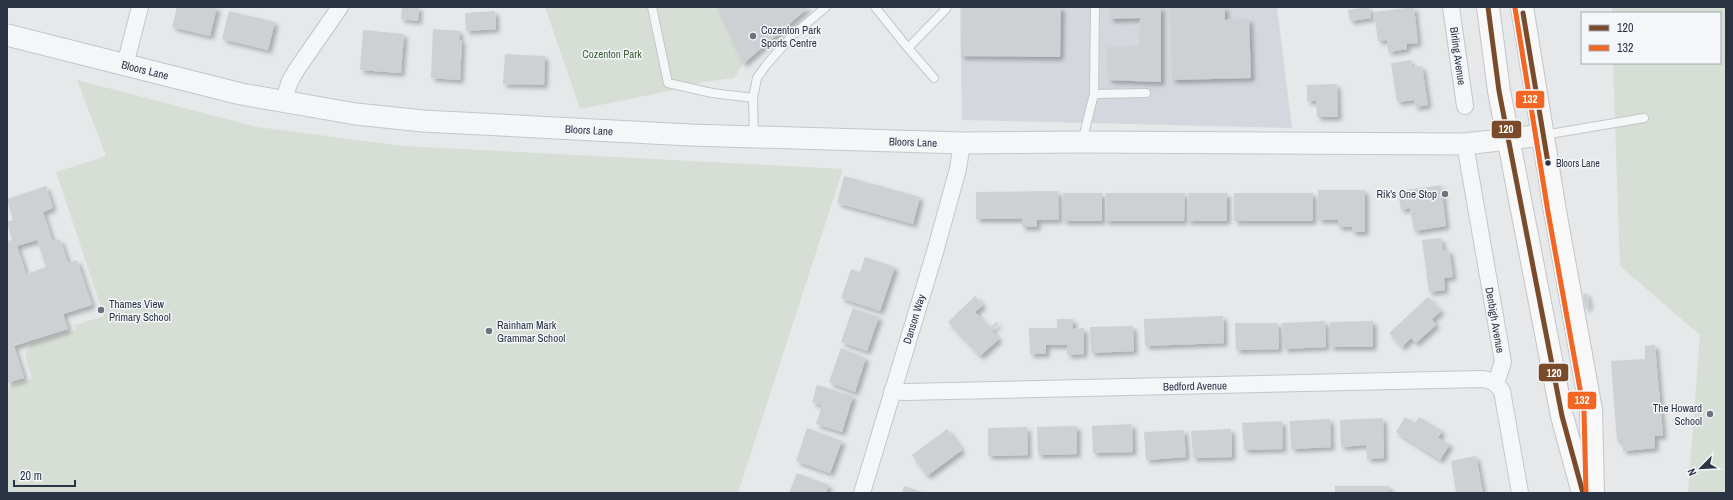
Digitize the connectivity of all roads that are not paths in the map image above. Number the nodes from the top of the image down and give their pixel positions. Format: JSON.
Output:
{"nodes":[{"id":1,"x":140,"y":7,"type":"edge"},
{"id":2,"x":340,"y":7,"type":"edge"},
{"id":3,"x":652,"y":7,"type":"edge"},
{"id":4,"x":826,"y":7,"type":"edge"},
{"id":5,"x":875,"y":7,"type":"edge"},
{"id":6,"x":944,"y":7,"type":"edge"},
{"id":7,"x":1095,"y":7,"type":"edge"},
{"id":8,"x":1451,"y":7,"type":"edge"},
{"id":9,"x":1488,"y":7,"type":"edge"},
{"id":10,"x":1522,"y":7,"type":"edge"},
{"id":11,"x":7,"y":36,"type":"edge"},
{"id":12,"x":908,"y":48,"type":"junction"},
{"id":13,"x":124,"y":65,"type":"junction"},
{"id":14,"x":934,"y":78,"type":"dead end"},
{"id":15,"x":1146,"y":93,"type":"dead end"},
{"id":16,"x":1094,"y":94,"type":"junction"},
{"id":17,"x":752,"y":98,"type":"junction"},
{"id":18,"x":283,"y":102,"type":"junction"},
{"id":19,"x":1465,"y":106,"type":"dead end"},
{"id":20,"x":1644,"y":118,"type":"dead end"},
{"id":21,"x":1543,"y":135,"type":"junction"},
{"id":22,"x":754,"y":136,"type":"junction"},
{"id":23,"x":1508,"y":140,"type":"junction"},
{"id":24,"x":1082,"y":142,"type":"junction"},
{"id":25,"x":962,"y":143,"type":"junction"},
{"id":26,"x":1464,"y":144,"type":"junction"},
{"id":27,"x":1496,"y":383,"type":"junction"},
{"id":28,"x":892,"y":391,"type":"junction"},
{"id":29,"x":862,"y":493,"type":"edge"},
{"id":30,"x":1520,"y":493,"type":"edge"},
{"id":31,"x":1583,"y":493,"type":"edge"},
{"id":32,"x":1593,"y":493,"type":"edge"}],
"edges":[{"from":1,"to":13,"type":"street"},
{"from":2,"to":18,"type":"street"},
{"from":3,"to":17,"type":"lane"},
{"from":4,"to":17,"type":"lane"},
{"from":5,"to":12,"type":"lane"},
{"from":6,"to":12,"type":"lane"},
{"from":7,"to":16,"type":"lane"},
{"from":8,"to":19,"type":"street","name":"Birling Avenue"},
{"from":9,"to":23,"type":"main road"},
{"from":10,"to":21,"type":"main road"},
{"from":11,"to":13,"type":"street","name":"Bloors Lane"},
{"from":12,"to":14,"type":"lane"},
{"from":13,"to":18,"type":"street","name":"Bloors Lane"},
{"from":15,"to":16,"type":"lane"},
{"from":16,"to":24,"type":"lane"},
{"from":17,"to":22,"type":"lane"},
{"from":18,"to":22,"type":"street","name":"Bloors Lane"},
{"from":20,"to":21,"type":"lane"},
{"from":21,"to":23,"type":"street","name":"Bloors Lane"},
{"from":21,"to":32,"type":"main road"},
{"from":22,"to":25,"type":"street","name":"Bloors Lane"},
{"from":23,"to":26,"type":"street","name":"Bloors Lane"},
{"from":23,"to":31,"type":"main road"},
{"from":24,"to":25,"type":"street","name":"Bloors Lane"},
{"from":24,"to":26,"type":"street","name":"Bloors Lane"},
{"from":25,"to":28,"type":"street","name":"Danson Way"},
{"from":26,"to":27,"type":"street","name":"Denbigh Avenue"},
{"from":27,"to":28,"type":"street","name":"Bedford Avenue"},
{"from":27,"to":30,"type":"street"},
{"from":28,"to":29,"type":"street","name":"Danson Way"}]}
